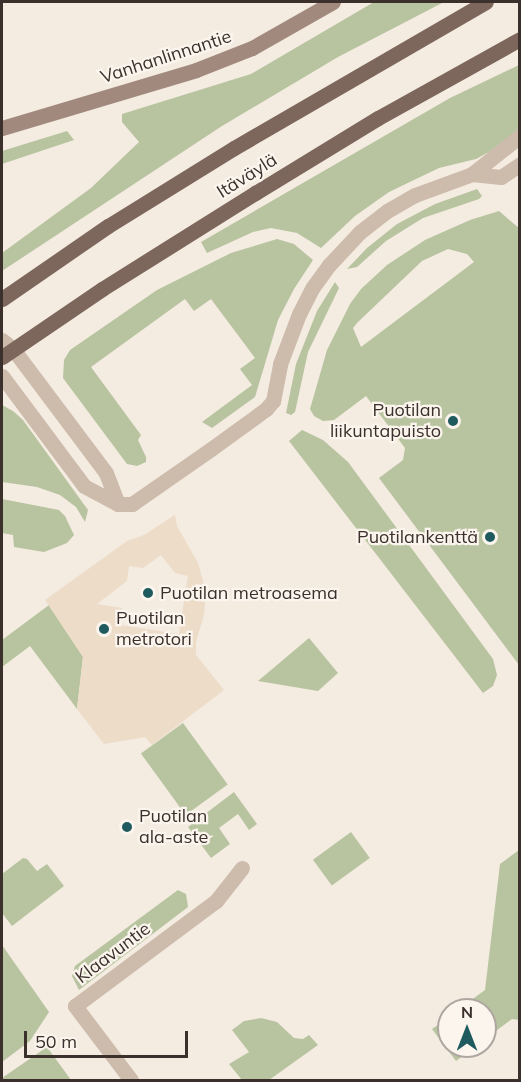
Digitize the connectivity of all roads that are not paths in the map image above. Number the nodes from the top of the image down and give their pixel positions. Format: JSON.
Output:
{"nodes":[{"id":1,"x":333,"y":2,"type":"edge"},
{"id":2,"x":479,"y":5,"type":"edge"},
{"id":3,"x":519,"y":39,"type":"edge"},
{"id":4,"x":2,"y":128,"type":"edge"},
{"id":5,"x":519,"y":136,"type":"edge"},
{"id":6,"x":519,"y":164,"type":"edge"},
{"id":7,"x":471,"y":174,"type":"junction"},
{"id":8,"x":2,"y":299,"type":"edge"},
{"id":9,"x":5,"y":349,"type":"edge"},
{"id":10,"x":2,"y":376,"type":"edge"},
{"id":11,"x":118,"y":504,"type":"junction"},
{"id":12,"x":242,"y":868,"type":"dead end"},
{"id":13,"x":131,"y":1080,"type":"edge"}],
"edges":[{"from":1,"to":4,"type":"main road","name":"Vanhanlinnantie"},
{"from":2,"to":8,"type":"main road","name":"Itäväylä"},
{"from":3,"to":9,"type":"main road","name":"Itäväylä"},
{"from":5,"to":7,"type":"street"},
{"from":6,"to":7,"type":"street"},
{"from":7,"to":11,"type":"street"},
{"from":9,"to":11,"type":"street"},
{"from":10,"to":11,"type":"street"},
{"from":12,"to":13,"type":"street","name":"Klaavuntie"}]}
